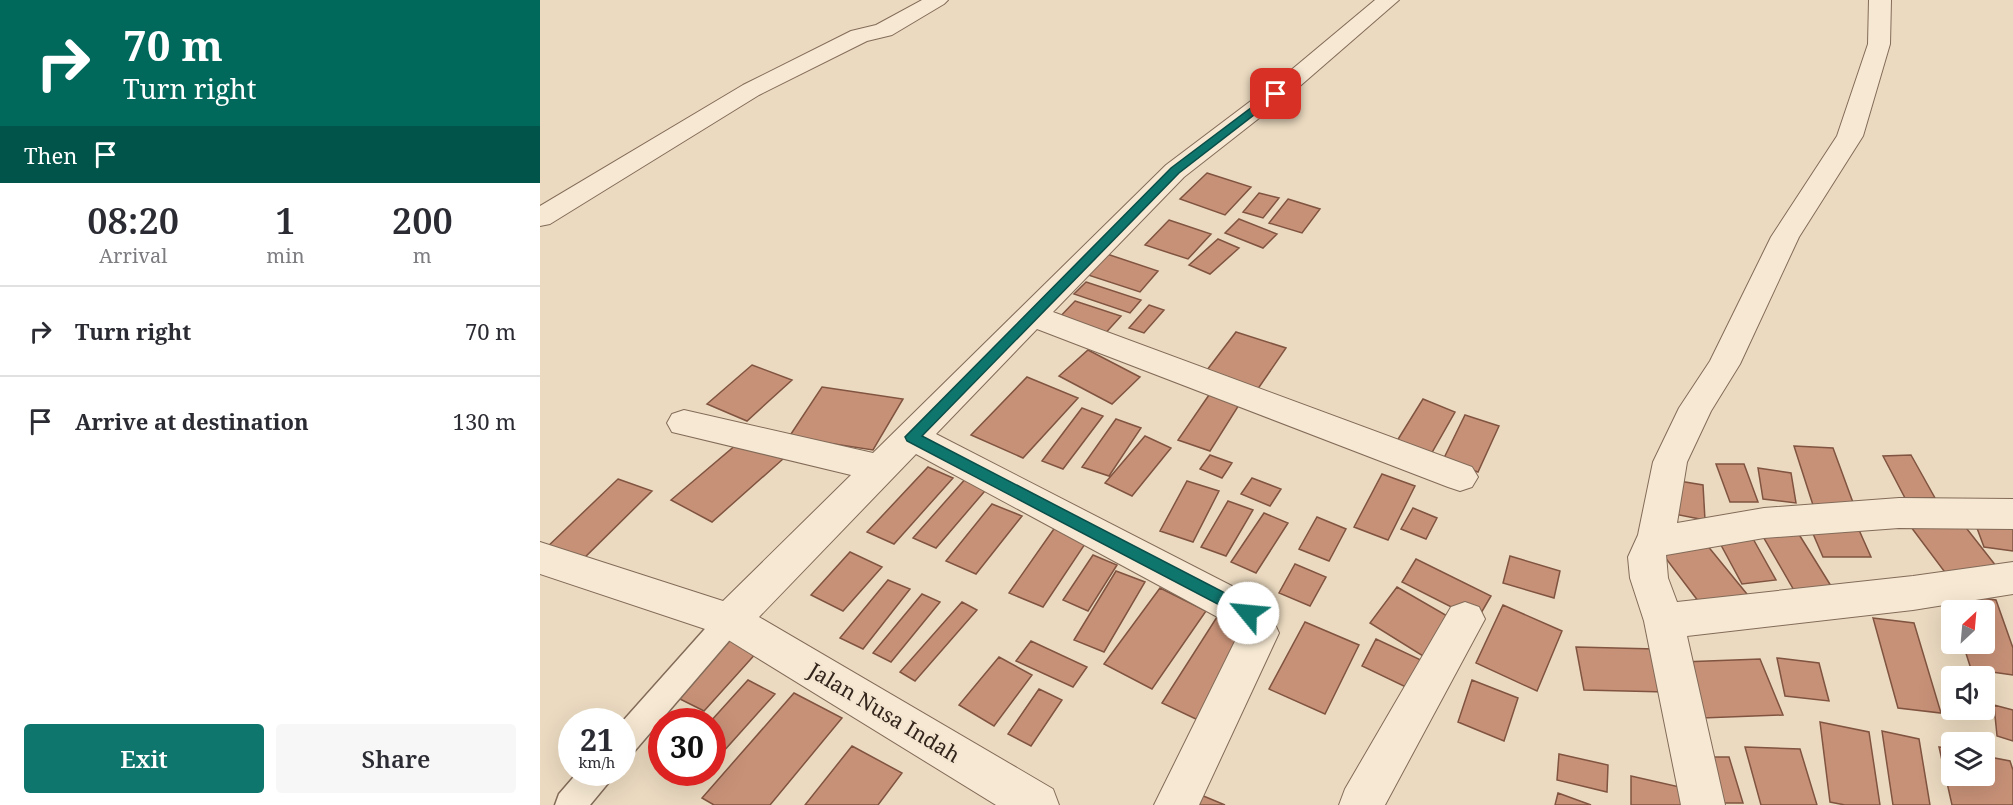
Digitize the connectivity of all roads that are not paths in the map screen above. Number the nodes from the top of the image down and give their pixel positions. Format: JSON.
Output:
{"nodes":[{"id":1,"x":937,"y":0,"type":"edge"},
{"id":2,"x":1388,"y":0,"type":"edge"},
{"id":3,"x":1880,"y":0,"type":"edge"},
{"id":4,"x":540,"y":218,"type":"edge"},
{"id":5,"x":1030,"y":315,"type":"junction"},
{"id":6,"x":684,"y":423,"type":"dead end"},
{"id":7,"x":912,"y":437,"type":"junction"},
{"id":8,"x":880,"y":468,"type":"junction"},
{"id":9,"x":1460,"y":477,"type":"dead end"},
{"id":10,"x":2013,"y":514,"type":"edge"},
{"id":11,"x":1655,"y":542,"type":"junction"},
{"id":12,"x":540,"y":558,"type":"edge"},
{"id":13,"x":2013,"y":578,"type":"edge"},
{"id":14,"x":1465,"y":619,"type":"dead end"},
{"id":15,"x":730,"y":620,"type":"junction"},
{"id":16,"x":1664,"y":621,"type":"junction"},
{"id":17,"x":636,"y":728,"type":"edge"},
{"id":18,"x":586,"y":786,"type":"edge"},
{"id":19,"x":570,"y":805,"type":"edge"},
{"id":20,"x":1037,"y":805,"type":"edge"},
{"id":21,"x":1176,"y":805,"type":"edge"},
{"id":22,"x":1361,"y":805,"type":"edge"},
{"id":23,"x":1702,"y":805,"type":"edge"}],
"edges":[{"from":1,"to":4,"type":"street"},
{"from":2,"to":5,"type":"street"},
{"from":3,"to":11,"type":"street"},
{"from":5,"to":7,"type":"street"},
{"from":5,"to":9,"type":"street"},
{"from":6,"to":8,"type":"street"},
{"from":7,"to":8,"type":"street"},
{"from":7,"to":21,"type":"street"},
{"from":8,"to":15,"type":"street"},
{"from":10,"to":11,"type":"street"},
{"from":11,"to":16,"type":"street"},
{"from":12,"to":15,"type":"street","name":"Jalan Nusa Indah"},
{"from":13,"to":16,"type":"street"},
{"from":14,"to":22,"type":"street"},
{"from":15,"to":17,"type":"lane"},
{"from":15,"to":20,"type":"street","name":"Jalan Nusa Indah"},
{"from":16,"to":23,"type":"street"},
{"from":18,"to":19,"type":"lane"}]}
